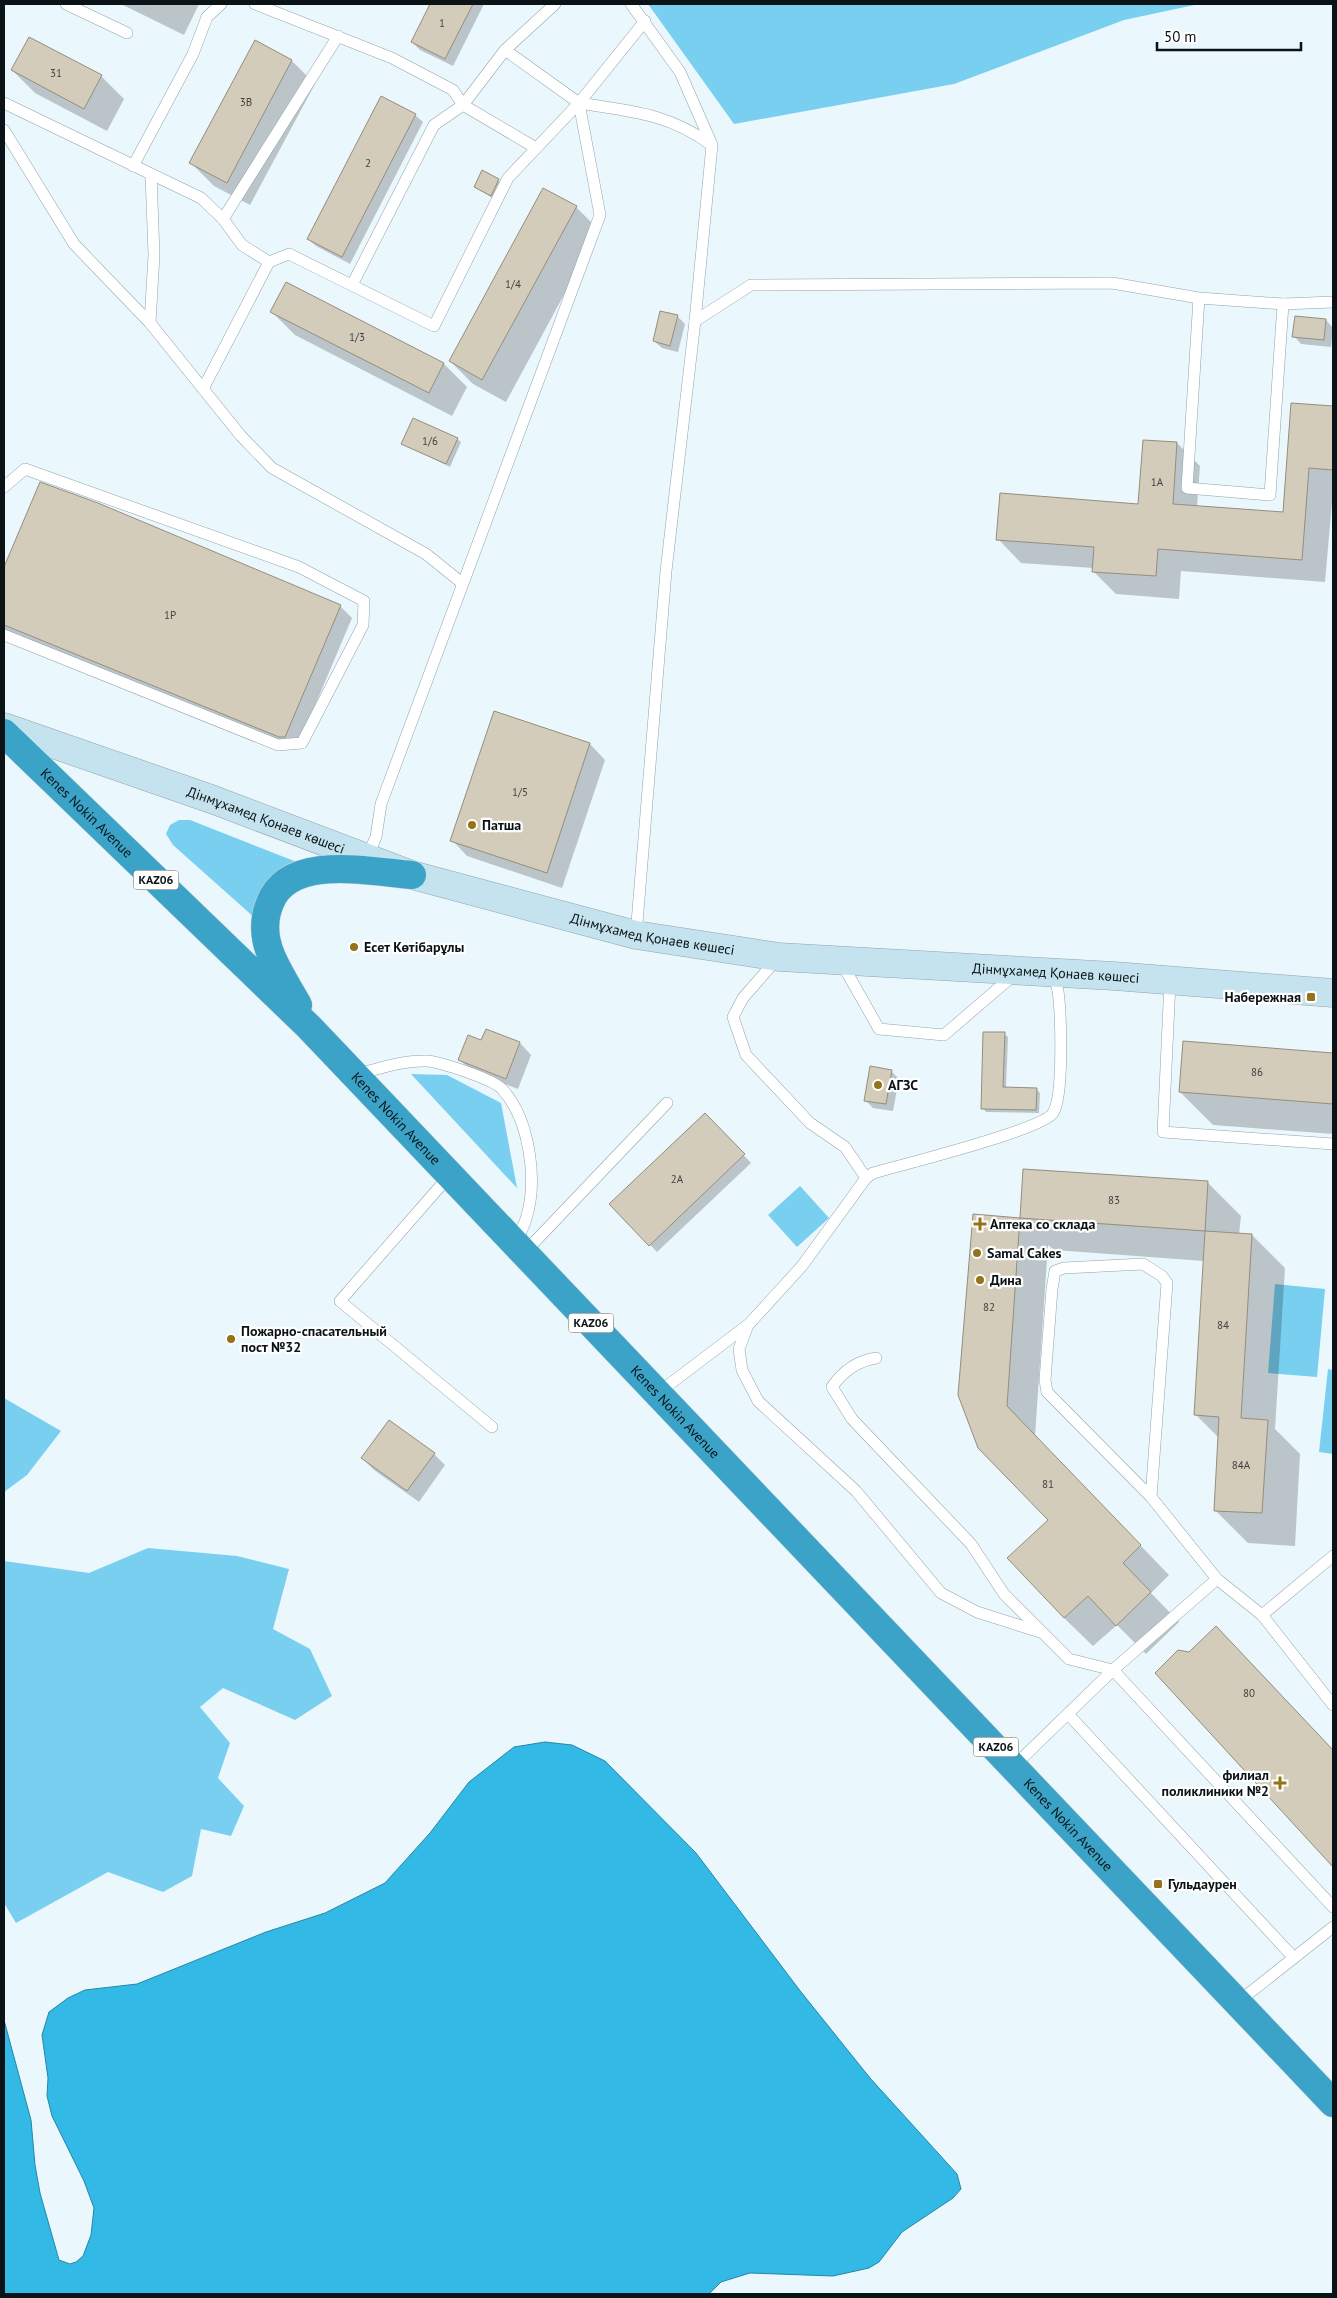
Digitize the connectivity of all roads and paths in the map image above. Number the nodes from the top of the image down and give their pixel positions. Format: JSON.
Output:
{"nodes":[{"id":1,"x":66,"y":4,"type":"edge"},
{"id":2,"x":221,"y":4,"type":"edge"},
{"id":3,"x":255,"y":4,"type":"edge"},
{"id":4,"x":555,"y":4,"type":"edge"},
{"id":5,"x":631,"y":4,"type":"edge"},
{"id":6,"x":645,"y":21,"type":"junction"},
{"id":7,"x":126,"y":33,"type":"dead end"},
{"id":8,"x":338,"y":36,"type":"junction"},
{"id":9,"x":505,"y":50,"type":"junction"},
{"id":10,"x":4,"y":103,"type":"edge"},
{"id":11,"x":579,"y":103,"type":"junction"},
{"id":12,"x":463,"y":105,"type":"junction"},
{"id":13,"x":4,"y":130,"type":"edge"},
{"id":14,"x":712,"y":145,"type":"junction"},
{"id":15,"x":536,"y":148,"type":"junction"},
{"id":16,"x":134,"y":166,"type":"junction"},
{"id":17,"x":151,"y":174,"type":"junction"},
{"id":18,"x":223,"y":219,"type":"junction"},
{"id":19,"x":269,"y":262,"type":"junction"},
{"id":20,"x":352,"y":285,"type":"junction"},
{"id":21,"x":1199,"y":298,"type":"junction"},
{"id":22,"x":1333,"y":302,"type":"edge"},
{"id":23,"x":1284,"y":304,"type":"junction"},
{"id":24,"x":695,"y":321,"type":"junction"},
{"id":25,"x":150,"y":323,"type":"junction"},
{"id":26,"x":203,"y":389,"type":"junction"},
{"id":27,"x":4,"y":487,"type":"edge"},
{"id":28,"x":462,"y":583,"type":"junction"},
{"id":29,"x":4,"y":635,"type":"edge"},
{"id":30,"x":4,"y":727,"type":"edge"},
{"id":31,"x":4,"y":734,"type":"edge"},
{"id":32,"x":367,"y":857,"type":"junction"},
{"id":33,"x":412,"y":874,"type":"junction"},
{"id":34,"x":636,"y":935,"type":"junction"},
{"id":35,"x":779,"y":957,"type":"junction"},
{"id":36,"x":840,"y":960,"type":"junction"},
{"id":37,"x":1018,"y":972,"type":"junction"},
{"id":38,"x":1053,"y":973,"type":"junction"},
{"id":39,"x":1170,"y":982,"type":"junction"},
{"id":40,"x":1333,"y":993,"type":"edge"},
{"id":41,"x":309,"y":1027,"type":"junction"},
{"id":42,"x":355,"y":1076,"type":"junction"},
{"id":43,"x":666,"y":1103,"type":"dead end"},
{"id":44,"x":1333,"y":1144,"type":"edge"},
{"id":45,"x":450,"y":1175,"type":"junction"},
{"id":46,"x":866,"y":1178,"type":"junction"},
{"id":47,"x":520,"y":1248,"type":"junction"},
{"id":48,"x":749,"y":1324,"type":"junction"},
{"id":49,"x":876,"y":1358,"type":"dead end"},
{"id":50,"x":658,"y":1393,"type":"junction"},
{"id":51,"x":492,"y":1427,"type":"dead end"},
{"id":52,"x":1152,"y":1497,"type":"junction"},
{"id":53,"x":1331,"y":1562,"type":"edge"},
{"id":54,"x":1217,"y":1579,"type":"junction"},
{"id":55,"x":1262,"y":1615,"type":"junction"},
{"id":56,"x":1042,"y":1632,"type":"junction"},
{"id":57,"x":1113,"y":1670,"type":"junction"},
{"id":58,"x":1333,"y":1705,"type":"edge"},
{"id":59,"x":1068,"y":1714,"type":"junction"},
{"id":60,"x":1014,"y":1766,"type":"junction"},
{"id":61,"x":1333,"y":1907,"type":"edge"},
{"id":62,"x":1333,"y":1927,"type":"edge"},
{"id":63,"x":1294,"y":1958,"type":"junction"},
{"id":64,"x":1238,"y":2002,"type":"junction"},
{"id":65,"x":1333,"y":2103,"type":"edge"}],
"edges":[{"from":1,"to":7,"type":"lane"},
{"from":2,"to":16,"type":"lane"},
{"from":3,"to":8,"type":"lane"},
{"from":4,"to":9,"type":"lane"},
{"from":5,"to":6,"type":"lane"},
{"from":6,"to":11,"type":"lane"},
{"from":6,"to":14,"type":"lane"},
{"from":8,"to":12,"type":"lane"},
{"from":8,"to":18,"type":"lane"},
{"from":9,"to":11,"type":"lane"},
{"from":9,"to":12,"type":"lane"},
{"from":10,"to":16,"type":"lane"},
{"from":11,"to":14,"type":"lane"},
{"from":11,"to":15,"type":"lane"},
{"from":11,"to":28,"type":"lane"},
{"from":12,"to":15,"type":"lane"},
{"from":12,"to":20,"type":"lane"},
{"from":13,"to":25,"type":"lane"},
{"from":14,"to":24,"type":"lane"},
{"from":15,"to":20,"type":"lane"},
{"from":16,"to":17,"type":"lane"},
{"from":17,"to":18,"type":"lane"},
{"from":17,"to":25,"type":"lane"},
{"from":18,"to":19,"type":"lane"},
{"from":19,"to":20,"type":"lane"},
{"from":19,"to":26,"type":"lane"},
{"from":21,"to":23,"type":"lane"},
{"from":21,"to":23,"type":"lane"},
{"from":21,"to":24,"type":"lane"},
{"from":22,"to":23,"type":"lane"},
{"from":24,"to":34,"type":"lane"},
{"from":25,"to":26,"type":"lane"},
{"from":26,"to":28,"type":"lane"},
{"from":27,"to":29,"type":"lane"},
{"from":28,"to":32,"type":"lane"},
{"from":30,"to":32,"type":"street","name":"Дінмұхамед Қонаев көшесі"},
{"from":31,"to":41,"type":"highway","name":"Kenes Nokin Avenue","number":"KАZ06"},
{"from":32,"to":33,"type":"street","name":"Дінмұхамед Қонаев көшесі"},
{"from":33,"to":34,"type":"street","name":"Дінмұхамед Қонаев көшесі"},
{"from":33,"to":41,"type":"highway"},
{"from":34,"to":35,"type":"street","name":"Дінмұхамед Қонаев көшесі"},
{"from":35,"to":36,"type":"street","name":"Дінмұхамед Қонаев көшесі"},
{"from":35,"to":46,"type":"lane"},
{"from":36,"to":37,"type":"street","name":"Дінмұхамед Қонаев көшесі"},
{"from":36,"to":37,"type":"lane"},
{"from":37,"to":38,"type":"street","name":"Дінмұхамед Қонаев көшесі"},
{"from":38,"to":39,"type":"street","name":"Дінмұхамед Қонаев көшесі"},
{"from":38,"to":46,"type":"lane"},
{"from":39,"to":40,"type":"street","name":"Дінмұхамед Қонаев көшесі"},
{"from":39,"to":44,"type":"lane"},
{"from":41,"to":42,"type":"highway","name":"Kenes Nokin Avenue","number":"KАZ06"},
{"from":42,"to":45,"type":"highway","name":"Kenes Nokin Avenue","number":"KАZ06"},
{"from":42,"to":47,"type":"lane"},
{"from":43,"to":47,"type":"lane"},
{"from":45,"to":47,"type":"highway","name":"Kenes Nokin Avenue","number":"KАZ06"},
{"from":45,"to":51,"type":"lane"},
{"from":46,"to":48,"type":"lane"},
{"from":47,"to":50,"type":"highway","name":"Kenes Nokin Avenue","number":"KАZ06"},
{"from":48,"to":50,"type":"lane"},
{"from":48,"to":56,"type":"lane"},
{"from":49,"to":56,"type":"lane"},
{"from":50,"to":60,"type":"highway","name":"Kenes Nokin Avenue","number":"KАZ06"},
{"from":52,"to":52,"type":"lane"},
{"from":52,"to":54,"type":"lane"},
{"from":53,"to":55,"type":"lane"},
{"from":54,"to":55,"type":"lane"},
{"from":54,"to":57,"type":"lane"},
{"from":55,"to":58,"type":"lane"},
{"from":56,"to":57,"type":"lane"},
{"from":57,"to":59,"type":"lane"},
{"from":57,"to":61,"type":"lane"},
{"from":59,"to":60,"type":"lane"},
{"from":59,"to":63,"type":"lane"},
{"from":60,"to":64,"type":"highway","name":"Kenes Nokin Avenue","number":"KАZ06"},
{"from":62,"to":63,"type":"lane"},
{"from":63,"to":64,"type":"lane"},
{"from":64,"to":65,"type":"highway","name":"Kenes Nokin Avenue","number":"KАZ06"}]}
